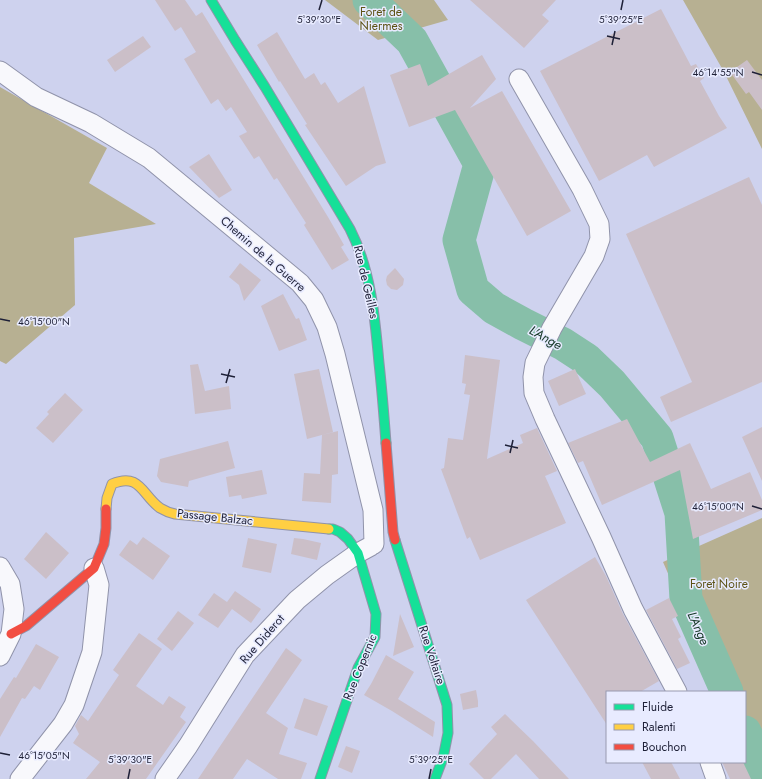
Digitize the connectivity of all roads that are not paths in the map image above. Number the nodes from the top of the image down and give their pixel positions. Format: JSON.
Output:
{"nodes":[{"id":1,"x":211,"y":0,"type":"edge"},
{"id":2,"x":0,"y":71,"type":"edge"},
{"id":3,"x":519,"y":79,"type":"dead end"},
{"id":4,"x":392,"y":532,"type":"junction"},
{"id":5,"x":374,"y":544,"type":"junction"},
{"id":6,"x":358,"y":553,"type":"junction"},
{"id":7,"x":0,"y":567,"type":"edge"},
{"id":8,"x":94,"y":568,"type":"junction"},
{"id":9,"x":11,"y":634,"type":"junction"},
{"id":10,"x":0,"y":656,"type":"edge"},
{"id":11,"x":676,"y":691,"type":"edge"},
{"id":12,"x":710,"y":763,"type":"edge"},
{"id":13,"x":20,"y":779,"type":"edge"},
{"id":14,"x":165,"y":779,"type":"edge"},
{"id":15,"x":320,"y":779,"type":"edge"},
{"id":16,"x":434,"y":779,"type":"edge"},
{"id":17,"x":716,"y":779,"type":"edge"}],
"edges":[{"from":1,"to":4,"type":"street","name":"Rue de Geilles"},
{"from":2,"to":5,"type":"street","name":"Chemin de la Guerre"},
{"from":3,"to":11,"type":"street"},
{"from":4,"to":5,"type":"street","name":"Rue Diderot"},
{"from":4,"to":16,"type":"street","name":"Rue Voltaire"},
{"from":5,"to":6,"type":"street","name":"Rue Diderot"},
{"from":6,"to":8,"type":"street","name":"Passage Balzac"},
{"from":6,"to":14,"type":"street","name":"Rue Diderot"},
{"from":6,"to":15,"type":"street","name":"Rue Copernic"},
{"from":7,"to":9,"type":"street"},
{"from":8,"to":9,"type":"street","name":"Passage Balzac"},
{"from":8,"to":13,"type":"street"},
{"from":9,"to":10,"type":"street"},
{"from":12,"to":17,"type":"street"}]}
